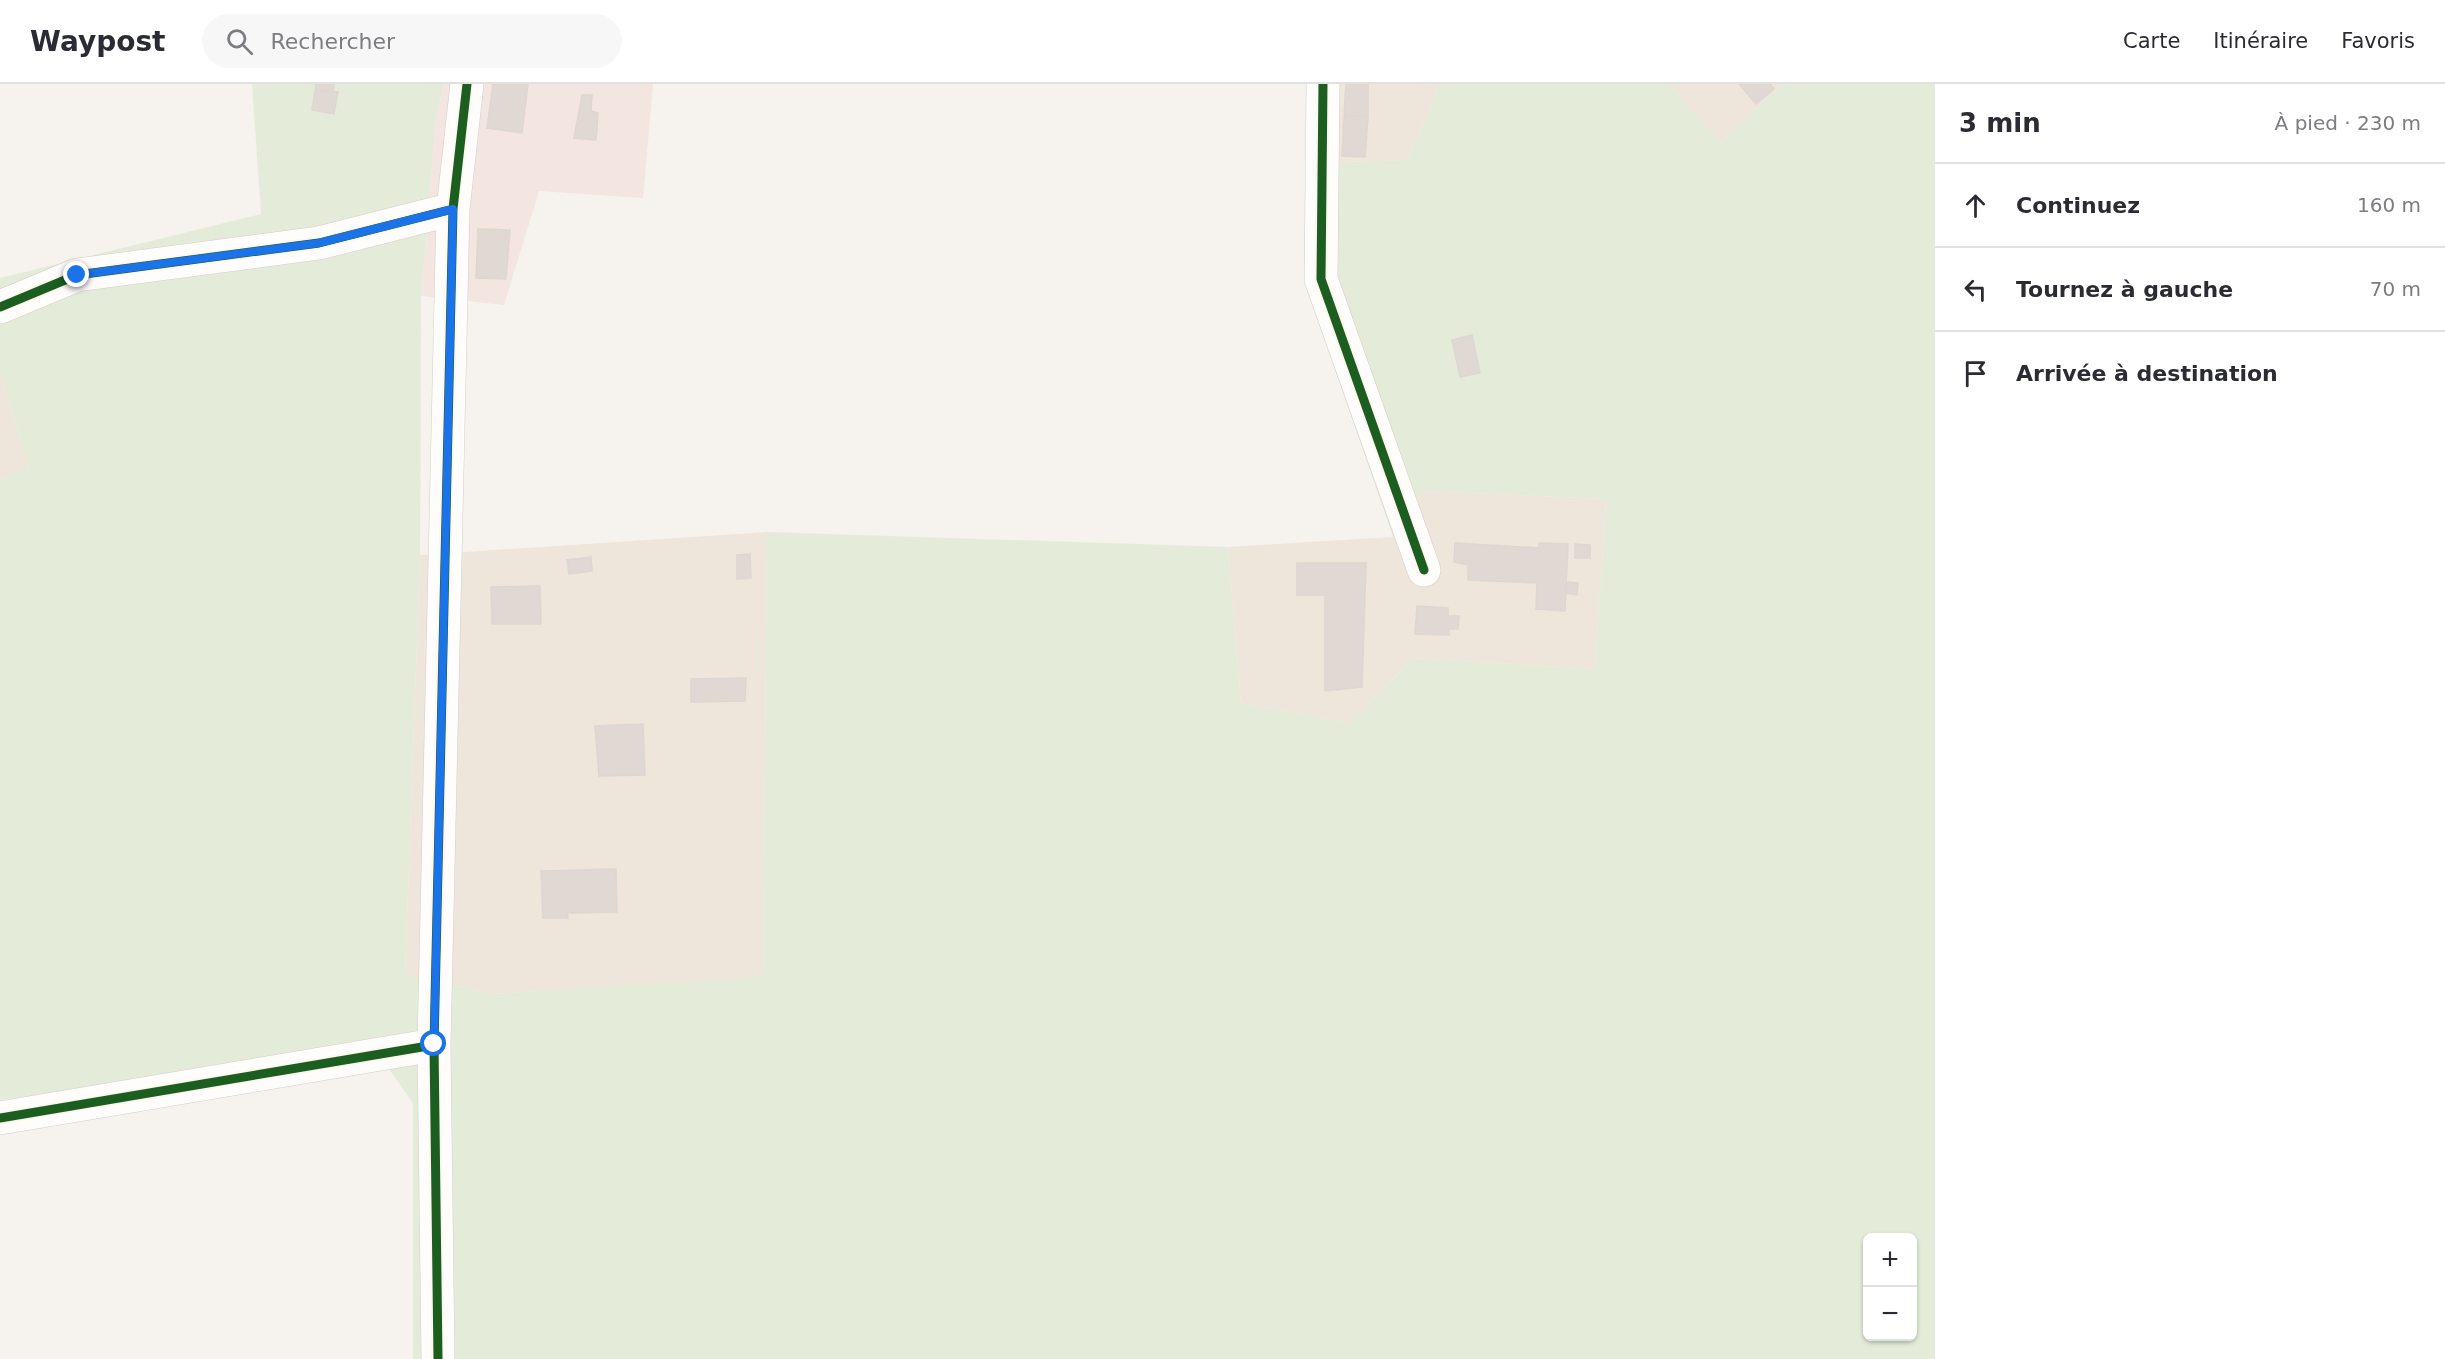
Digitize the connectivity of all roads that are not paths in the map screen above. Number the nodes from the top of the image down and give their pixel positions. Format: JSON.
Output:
{"nodes":[{"id":1,"x":467,"y":84,"type":"edge"},
{"id":2,"x":1323,"y":84,"type":"edge"},
{"id":3,"x":453,"y":209,"type":"junction"},
{"id":4,"x":0,"y":307,"type":"edge"},
{"id":5,"x":1424,"y":570,"type":"dead end"},
{"id":6,"x":434,"y":1044,"type":"junction"},
{"id":7,"x":0,"y":1118,"type":"edge"},
{"id":8,"x":438,"y":1359,"type":"edge"}],
"edges":[{"from":1,"to":3,"type":"street"},
{"from":2,"to":5,"type":"street"},
{"from":3,"to":4,"type":"street"},
{"from":3,"to":6,"type":"street"},
{"from":6,"to":7,"type":"street"},
{"from":6,"to":8,"type":"street"}]}
